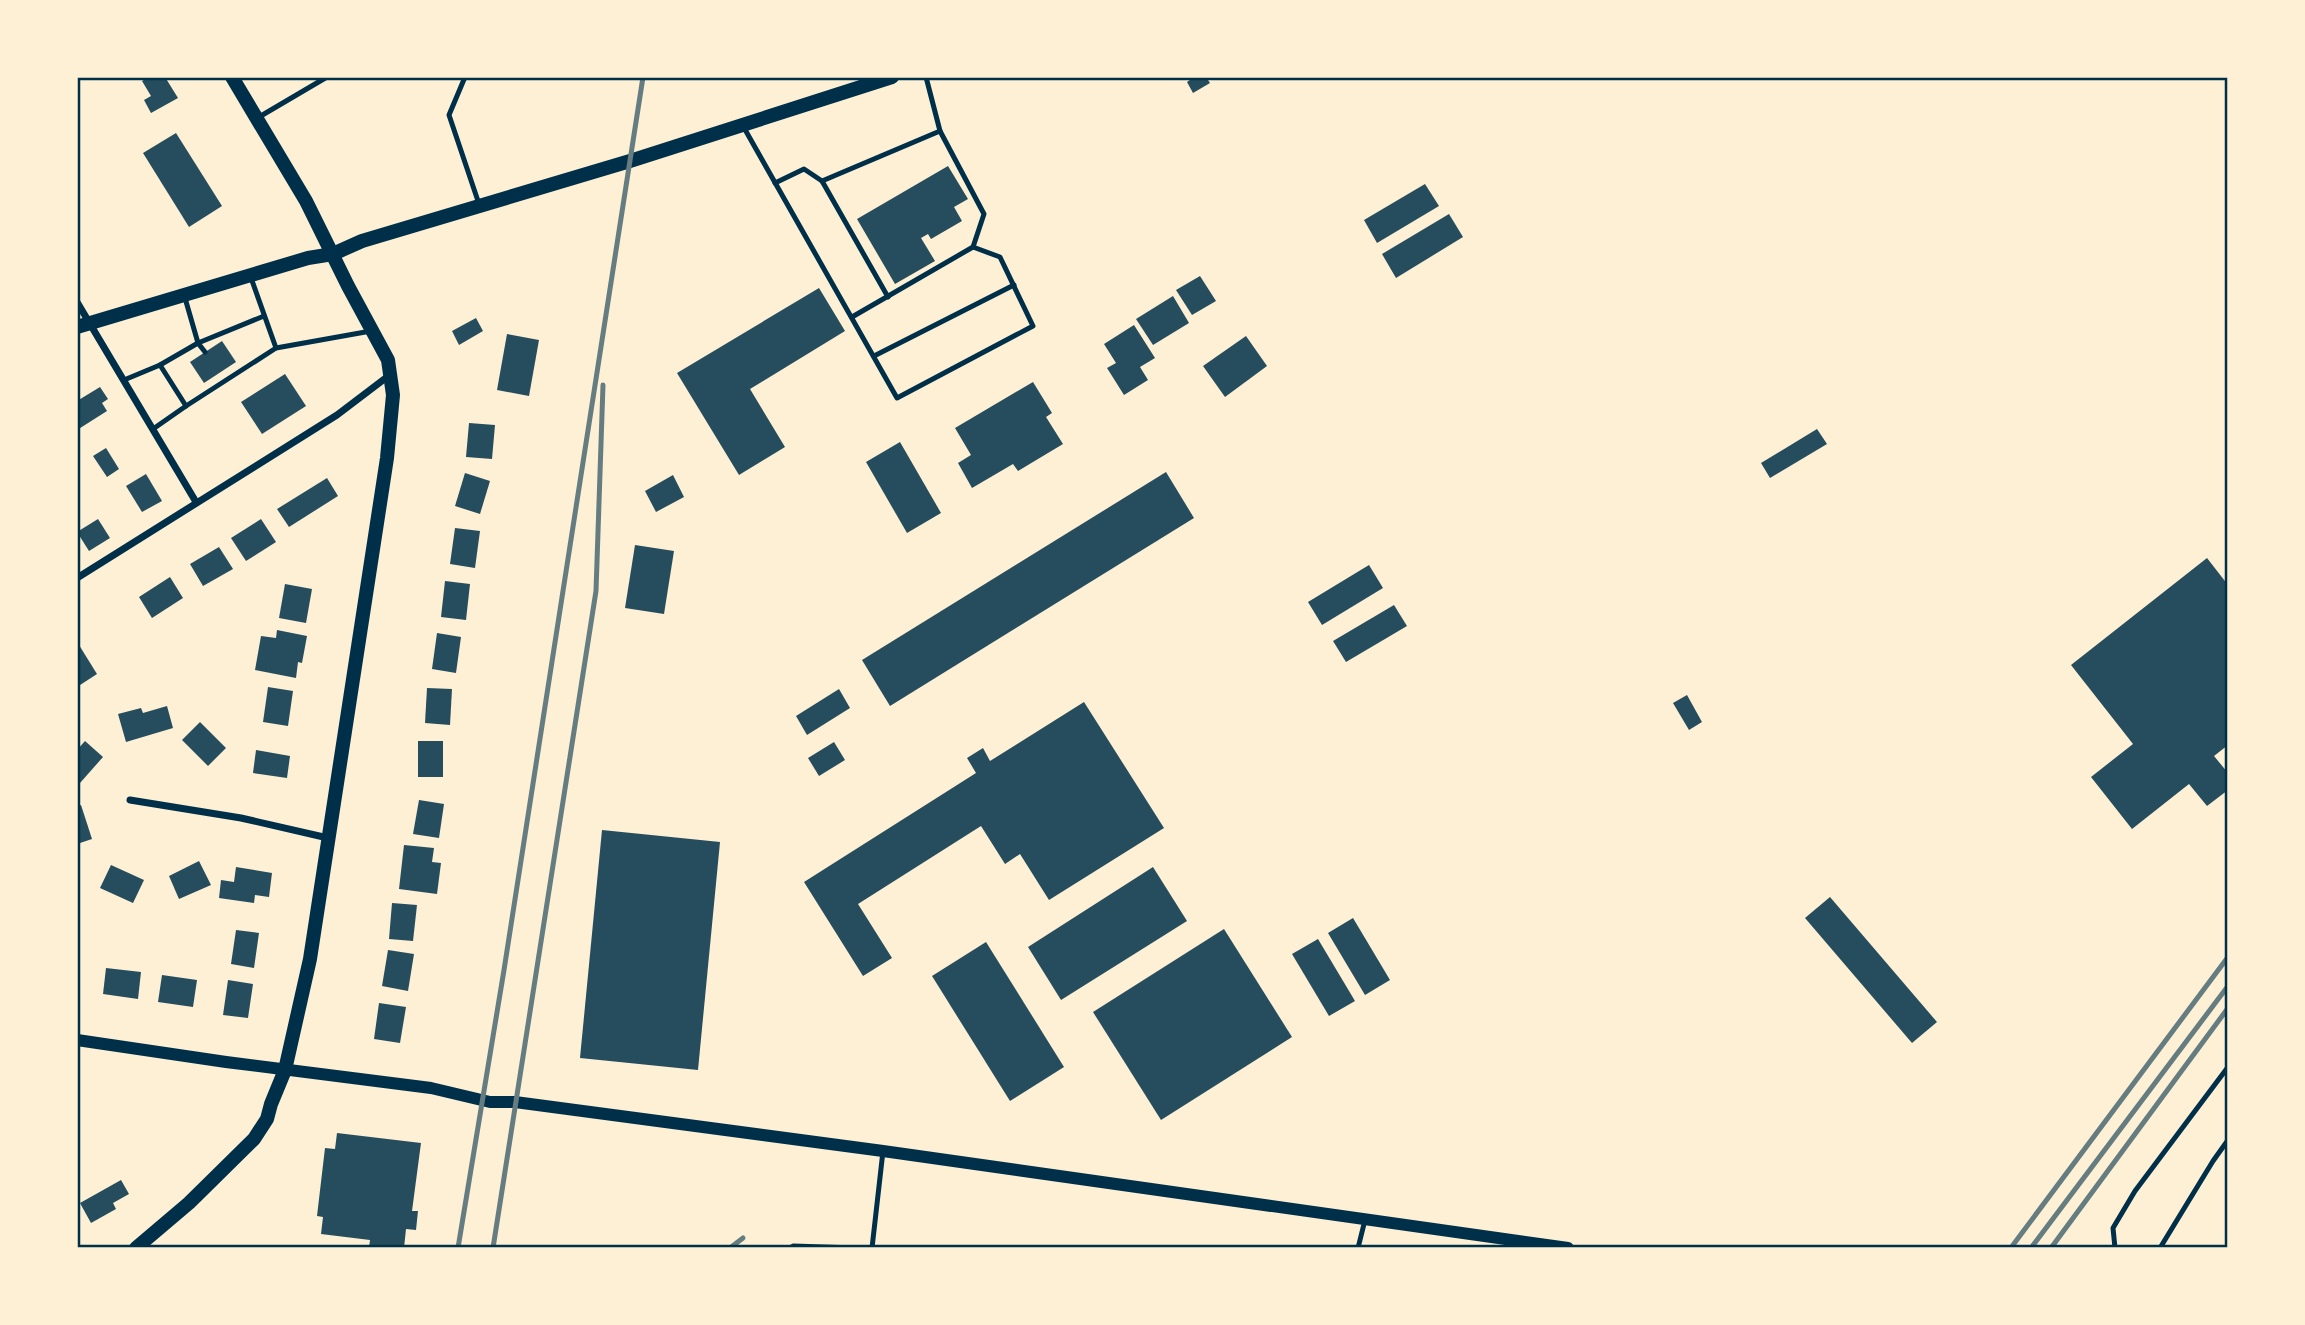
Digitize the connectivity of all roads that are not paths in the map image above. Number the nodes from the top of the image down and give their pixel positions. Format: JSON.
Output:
{"nodes":[{"id":1,"x":232,"y":77,"type":"edge"},
{"id":2,"x":327,"y":77,"type":"edge"},
{"id":3,"x":465,"y":77,"type":"edge"},
{"id":4,"x":892,"y":77,"type":"edge"},
{"id":5,"x":926,"y":77,"type":"edge"},
{"id":6,"x":256,"y":118,"type":"junction"},
{"id":7,"x":742,"y":126,"type":"junction"},
{"id":8,"x":940,"y":131,"type":"junction"},
{"id":9,"x":822,"y":181,"type":"junction"},
{"id":10,"x":775,"y":183,"type":"junction"},
{"id":11,"x":480,"y":207,"type":"junction"},
{"id":12,"x":973,"y":247,"type":"junction"},
{"id":13,"x":333,"y":254,"type":"junction"},
{"id":14,"x":250,"y":275,"type":"junction"},
{"id":15,"x":1014,"y":285,"type":"junction"},
{"id":16,"x":184,"y":295,"type":"junction"},
{"id":17,"x":888,"y":297,"type":"junction"},
{"id":18,"x":77,"y":302,"type":"edge"},
{"id":19,"x":264,"y":316,"type":"junction"},
{"id":20,"x":852,"y":317,"type":"junction"},
{"id":21,"x":83,"y":325,"type":"edge"},
{"id":22,"x":374,"y":331,"type":"junction"},
{"id":23,"x":198,"y":343,"type":"junction"},
{"id":24,"x":276,"y":348,"type":"junction"},
{"id":25,"x":205,"y":352,"type":"dead end"},
{"id":26,"x":874,"y":356,"type":"junction"},
{"id":27,"x":160,"y":365,"type":"junction"},
{"id":28,"x":220,"y":373,"type":"dead end"},
{"id":29,"x":391,"y":374,"type":"junction"},
{"id":30,"x":124,"y":380,"type":"junction"},
{"id":31,"x":225,"y":381,"type":"junction"},
{"id":32,"x":186,"y":406,"type":"junction"},
{"id":33,"x":153,"y":429,"type":"junction"},
{"id":34,"x":196,"y":502,"type":"junction"},
{"id":35,"x":77,"y":578,"type":"edge"},
{"id":36,"x":130,"y":800,"type":"dead end"},
{"id":37,"x":328,"y":838,"type":"junction"},
{"id":38,"x":77,"y":1040,"type":"edge"},
{"id":39,"x":2228,"y":1067,"type":"edge"},
{"id":40,"x":285,"y":1070,"type":"junction"},
{"id":41,"x":2228,"y":1140,"type":"edge"},
{"id":42,"x":883,"y":1152,"type":"junction"},
{"id":43,"x":1365,"y":1220,"type":"junction"},
{"id":44,"x":136,"y":1248,"type":"edge"},
{"id":45,"x":790,"y":1248,"type":"edge"},
{"id":46,"x":856,"y":1248,"type":"edge"},
{"id":47,"x":872,"y":1248,"type":"edge"},
{"id":48,"x":1358,"y":1248,"type":"edge"},
{"id":49,"x":1568,"y":1248,"type":"edge"},
{"id":50,"x":2115,"y":1248,"type":"edge"},
{"id":51,"x":2160,"y":1248,"type":"edge"}],
"edges":[{"from":1,"to":6,"type":"main road"},
{"from":2,"to":6,"type":"lane"},
{"from":3,"to":11,"type":"lane"},
{"from":4,"to":7,"type":"main road"},
{"from":5,"to":8,"type":"lane"},
{"from":6,"to":13,"type":"main road"},
{"from":7,"to":10,"type":"lane"},
{"from":7,"to":11,"type":"main road"},
{"from":8,"to":9,"type":"lane"},
{"from":8,"to":12,"type":"lane"},
{"from":9,"to":10,"type":"lane"},
{"from":9,"to":17,"type":"lane"},
{"from":10,"to":20,"type":"lane"},
{"from":11,"to":13,"type":"main road"},
{"from":12,"to":15,"type":"lane"},
{"from":12,"to":17,"type":"lane"},
{"from":13,"to":14,"type":"main road"},
{"from":13,"to":22,"type":"main road"},
{"from":14,"to":16,"type":"main road"},
{"from":14,"to":19,"type":"lane"},
{"from":15,"to":26,"type":"lane"},
{"from":15,"to":26,"type":"lane"},
{"from":16,"to":21,"type":"main road"},
{"from":16,"to":23,"type":"lane"},
{"from":17,"to":20,"type":"lane"},
{"from":18,"to":21,"type":"street"},
{"from":19,"to":23,"type":"lane"},
{"from":19,"to":24,"type":"lane"},
{"from":20,"to":26,"type":"lane"},
{"from":21,"to":30,"type":"street"},
{"from":22,"to":24,"type":"lane"},
{"from":22,"to":29,"type":"main road"},
{"from":23,"to":25,"type":"lane"},
{"from":23,"to":27,"type":"lane"},
{"from":24,"to":31,"type":"lane"},
{"from":27,"to":30,"type":"lane"},
{"from":27,"to":32,"type":"lane"},
{"from":28,"to":31,"type":"lane"},
{"from":29,"to":34,"type":"street"},
{"from":29,"to":37,"type":"main road"},
{"from":30,"to":33,"type":"street"},
{"from":31,"to":32,"type":"lane"},
{"from":32,"to":33,"type":"lane"},
{"from":33,"to":34,"type":"street"},
{"from":34,"to":35,"type":"street"},
{"from":36,"to":37,"type":"street"},
{"from":37,"to":40,"type":"main road"},
{"from":38,"to":40,"type":"street"},
{"from":39,"to":50,"type":"lane"},
{"from":40,"to":42,"type":"street"},
{"from":40,"to":44,"type":"main road"},
{"from":41,"to":51,"type":"lane"},
{"from":42,"to":43,"type":"street"},
{"from":42,"to":47,"type":"lane"},
{"from":43,"to":48,"type":"lane"},
{"from":43,"to":49,"type":"street"},
{"from":45,"to":46,"type":"lane"}]}
